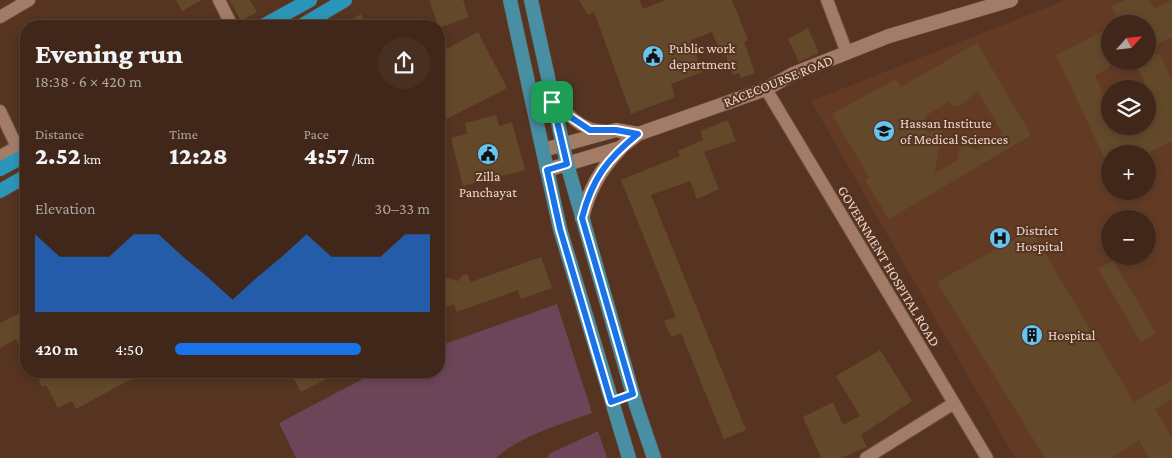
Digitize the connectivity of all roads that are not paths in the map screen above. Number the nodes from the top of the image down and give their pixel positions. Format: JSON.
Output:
{"nodes":[{"id":1,"x":29,"y":0,"type":"edge"},
{"id":2,"x":220,"y":0,"type":"edge"},
{"id":3,"x":310,"y":0,"type":"edge"},
{"id":4,"x":345,"y":0,"type":"edge"},
{"id":5,"x":510,"y":0,"type":"edge"},
{"id":6,"x":531,"y":0,"type":"edge"},
{"id":7,"x":827,"y":0,"type":"edge"},
{"id":8,"x":1011,"y":0,"type":"edge"},
{"id":9,"x":0,"y":17,"type":"edge"},
{"id":10,"x":229,"y":20,"type":"edge"},
{"id":11,"x":274,"y":20,"type":"edge"},
{"id":12,"x":310,"y":20,"type":"edge"},
{"id":13,"x":847,"y":53,"type":"junction"},
{"id":14,"x":766,"y":89,"type":"junction"},
{"id":15,"x":550,"y":91,"type":"junction"},
{"id":16,"x":0,"y":111,"type":"edge"},
{"id":17,"x":616,"y":130,"type":"junction"},
{"id":18,"x":638,"y":134,"type":"junction"},
{"id":19,"x":562,"y":146,"type":"junction"},
{"id":20,"x":620,"y":148,"type":"junction"},
{"id":21,"x":542,"y":150,"type":"junction"},
{"id":22,"x":0,"y":156,"type":"edge"},
{"id":23,"x":20,"y":158,"type":"edge"},
{"id":24,"x":567,"y":164,"type":"junction"},
{"id":25,"x":0,"y":169,"type":"edge"},
{"id":26,"x":547,"y":170,"type":"junction"},
{"id":27,"x":20,"y":179,"type":"edge"},
{"id":28,"x":0,"y":191,"type":"edge"},
{"id":29,"x":582,"y":218,"type":"junction"},
{"id":30,"x":633,"y":394,"type":"junction"},
{"id":31,"x":611,"y":402,"type":"junction"},
{"id":32,"x":951,"y":405,"type":"dead end"},
{"id":33,"x":629,"y":458,"type":"edge"},
{"id":34,"x":654,"y":458,"type":"edge"},
{"id":35,"x":866,"y":458,"type":"edge"},
{"id":36,"x":987,"y":458,"type":"edge"}],
"edges":[{"from":1,"to":9,"type":"street"},
{"from":2,"to":10,"type":"street"},
{"from":3,"to":11,"type":"highway"},
{"from":4,"to":12,"type":"highway"},
{"from":5,"to":21,"type":"main road"},
{"from":6,"to":15,"type":"main road"},
{"from":7,"to":13,"type":"street"},
{"from":8,"to":13,"type":"street","name":"RACECOURSE ROAD"},
{"from":13,"to":14,"type":"street","name":"RACECOURSE ROAD"},
{"from":14,"to":18,"type":"street","name":"RACECOURSE ROAD"},
{"from":14,"to":36,"type":"street","name":"GOVERNMENT HOSPITAL ROAD"},
{"from":15,"to":17,"type":"street"},
{"from":15,"to":19,"type":"main road"},
{"from":16,"to":22,"type":"street"},
{"from":17,"to":18,"type":"street","name":"RACECOURSE ROAD"},
{"from":17,"to":19,"type":"street","name":"RACECOURSE ROAD"},
{"from":18,"to":20,"type":"street"},
{"from":19,"to":21,"type":"street","name":"RACECOURSE ROAD"},
{"from":19,"to":24,"type":"main road"},
{"from":20,"to":24,"type":"street"},
{"from":20,"to":29,"type":"street"},
{"from":21,"to":26,"type":"main road"},
{"from":23,"to":25,"type":"highway"},
{"from":24,"to":26,"type":"street"},
{"from":24,"to":29,"type":"main road"},
{"from":26,"to":31,"type":"main road"},
{"from":27,"to":28,"type":"highway"},
{"from":29,"to":30,"type":"main road"},
{"from":30,"to":31,"type":"main road"},
{"from":30,"to":34,"type":"main road"},
{"from":31,"to":33,"type":"main road"},
{"from":32,"to":35,"type":"street"}]}
